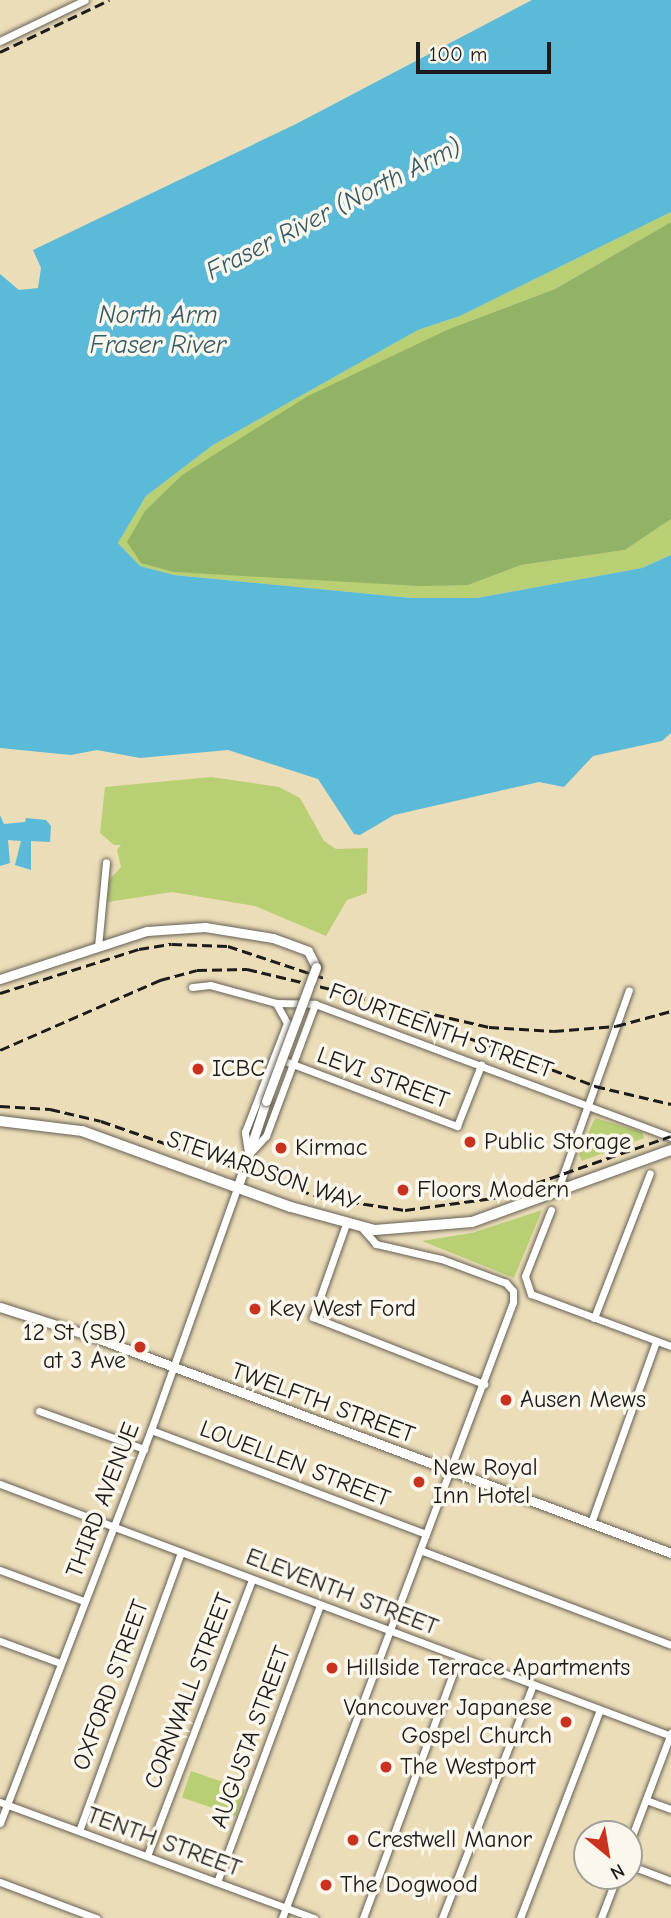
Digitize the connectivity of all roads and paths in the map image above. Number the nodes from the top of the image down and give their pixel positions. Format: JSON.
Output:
{"nodes":[{"id":1,"x":57,"y":0,"type":"edge"},
{"id":2,"x":85,"y":0,"type":"edge"},
{"id":3,"x":62,"y":11,"type":"junction"},
{"id":4,"x":0,"y":41,"type":"edge"},
{"id":5,"x":106,"y":862,"type":"dead end"},
{"id":6,"x":98,"y":947,"type":"junction"},
{"id":7,"x":0,"y":979,"type":"edge"},
{"id":8,"x":192,"y":987,"type":"dead end"},
{"id":9,"x":629,"y":990,"type":"dead end"},
{"id":10,"x":276,"y":1003,"type":"junction"},
{"id":11,"x":315,"y":1004,"type":"junction"},
{"id":12,"x":274,"y":1057,"type":"junction"},
{"id":13,"x":292,"y":1065,"type":"junction"},
{"id":14,"x":481,"y":1065,"type":"junction"},
{"id":15,"x":588,"y":1107,"type":"junction"},
{"id":16,"x":0,"y":1121,"type":"edge"},
{"id":17,"x":671,"y":1137,"type":"edge"},
{"id":18,"x":671,"y":1150,"type":"edge"},
{"id":19,"x":249,"y":1154,"type":"junction"},
{"id":20,"x":650,"y":1173,"type":"dead end"},
{"id":21,"x":237,"y":1189,"type":"junction"},
{"id":22,"x":557,"y":1192,"type":"junction"},
{"id":23,"x":551,"y":1210,"type":"dead end"},
{"id":24,"x":346,"y":1224,"type":"junction"},
{"id":25,"x":362,"y":1228,"type":"junction"},
{"id":26,"x":0,"y":1307,"type":"edge"},
{"id":27,"x":594,"y":1318,"type":"junction"},
{"id":28,"x":656,"y":1340,"type":"junction"},
{"id":29,"x":671,"y":1346,"type":"edge"},
{"id":30,"x":172,"y":1368,"type":"junction"},
{"id":31,"x":484,"y":1384,"type":"junction"},
{"id":32,"x":39,"y":1411,"type":"dead end"},
{"id":33,"x":151,"y":1430,"type":"junction"},
{"id":34,"x":144,"y":1449,"type":"junction"},
{"id":35,"x":450,"y":1471,"type":"junction"},
{"id":36,"x":0,"y":1485,"type":"edge"},
{"id":37,"x":592,"y":1523,"type":"junction"},
{"id":38,"x":112,"y":1527,"type":"junction"},
{"id":39,"x":426,"y":1534,"type":"junction"},
{"id":40,"x":420,"y":1550,"type":"junction"},
{"id":41,"x":181,"y":1552,"type":"junction"},
{"id":42,"x":671,"y":1553,"type":"edge"},
{"id":43,"x":0,"y":1570,"type":"edge"},
{"id":44,"x":252,"y":1579,"type":"junction"},
{"id":45,"x":83,"y":1601,"type":"junction"},
{"id":46,"x":320,"y":1605,"type":"junction"},
{"id":47,"x":390,"y":1631,"type":"junction"},
{"id":48,"x":0,"y":1641,"type":"edge"},
{"id":49,"x":671,"y":1645,"type":"edge"},
{"id":50,"x":459,"y":1657,"type":"junction"},
{"id":51,"x":60,"y":1663,"type":"junction"},
{"id":52,"x":533,"y":1684,"type":"junction"},
{"id":53,"x":600,"y":1710,"type":"junction"},
{"id":54,"x":671,"y":1735,"type":"edge"},
{"id":55,"x":646,"y":1800,"type":"junction"},
{"id":56,"x":4,"y":1803,"type":"edge"},
{"id":57,"x":671,"y":1809,"type":"edge"},
{"id":58,"x":638,"y":1820,"type":"edge"},
{"id":59,"x":0,"y":1823,"type":"edge"},
{"id":60,"x":79,"y":1830,"type":"junction"},
{"id":61,"x":147,"y":1856,"type":"junction"},
{"id":62,"x":643,"y":1870,"type":"edge"},
{"id":63,"x":671,"y":1881,"type":"edge"},
{"id":64,"x":0,"y":1882,"type":"edge"},
{"id":65,"x":218,"y":1882,"type":"junction"},
{"id":66,"x":612,"y":1890,"type":"edge"},
{"id":67,"x":286,"y":1907,"type":"junction"},
{"id":68,"x":96,"y":1918,"type":"edge"},
{"id":69,"x":282,"y":1918,"type":"edge"},
{"id":70,"x":314,"y":1918,"type":"edge"},
{"id":71,"x":363,"y":1918,"type":"edge"},
{"id":72,"x":442,"y":1918,"type":"edge"},
{"id":73,"x":520,"y":1918,"type":"edge"},
{"id":74,"x":601,"y":1918,"type":"edge"}],
"edges":[{"from":1,"to":3,"type":"street"},
{"from":2,"to":3,"type":"street"},
{"from":3,"to":4,"type":"street"},
{"from":5,"to":6,"type":"street"},
{"from":6,"to":7,"type":"street"},
{"from":6,"to":19,"type":"street","bridge":true},
{"from":8,"to":10,"type":"street","name":"FOURTEENTH STREET"},
{"from":9,"to":15,"type":"street"},
{"from":10,"to":11,"type":"street","name":"FOURTEENTH STREET"},
{"from":10,"to":12,"type":"street"},
{"from":11,"to":13,"type":"street"},
{"from":11,"to":14,"type":"street","name":"FOURTEENTH STREET"},
{"from":12,"to":13,"type":"street","name":"LEVI STREET"},
{"from":12,"to":19,"type":"street"},
{"from":13,"to":14,"type":"street","name":"LEVI STREET"},
{"from":13,"to":19,"type":"street"},
{"from":14,"to":15,"type":"street","name":"FOURTEENTH STREET"},
{"from":15,"to":17,"type":"street","name":"FOURTEENTH STREET"},
{"from":15,"to":22,"type":"street"},
{"from":16,"to":21,"type":"main road","name":"STEWARDSON WAY"},
{"from":18,"to":22,"type":"main road","name":"STEWARDSON WAY"},
{"from":19,"to":21,"type":"street"},
{"from":20,"to":27,"type":"street"},
{"from":21,"to":24,"type":"main road","name":"STEWARDSON WAY"},
{"from":21,"to":30,"type":"street","name":"THIRD AVENUE"},
{"from":22,"to":25,"type":"main road","name":"STEWARDSON WAY"},
{"from":23,"to":27,"type":"street"},
{"from":24,"to":25,"type":"main road","name":"STEWARDSON WAY"},
{"from":24,"to":31,"type":"street"},
{"from":25,"to":31,"type":"street"},
{"from":26,"to":30,"type":"street","name":"TWELFTH STREET"},
{"from":27,"to":28,"type":"street"},
{"from":28,"to":29,"type":"street"},
{"from":28,"to":37,"type":"street"},
{"from":30,"to":33,"type":"street","name":"THIRD AVENUE"},
{"from":30,"to":35,"type":"street","name":"TWELFTH STREET"},
{"from":31,"to":35,"type":"street"},
{"from":32,"to":34,"type":"street"},
{"from":33,"to":34,"type":"street","name":"THIRD AVENUE"},
{"from":33,"to":39,"type":"street","name":"LOUELLEN STREET"},
{"from":34,"to":38,"type":"street","name":"THIRD AVENUE"},
{"from":35,"to":37,"type":"street","name":"TWELFTH STREET"},
{"from":35,"to":39,"type":"street"},
{"from":36,"to":38,"type":"street","name":"ELEVENTH STREET"},
{"from":37,"to":42,"type":"street","name":"TWELFTH STREET"},
{"from":38,"to":41,"type":"street","name":"ELEVENTH STREET"},
{"from":38,"to":45,"type":"street","name":"THIRD AVENUE"},
{"from":39,"to":40,"type":"street"},
{"from":40,"to":47,"type":"street"},
{"from":40,"to":49,"type":"street"},
{"from":41,"to":44,"type":"street","name":"ELEVENTH STREET"},
{"from":41,"to":60,"type":"street","name":"OXFORD STREET"},
{"from":43,"to":45,"type":"street"},
{"from":44,"to":46,"type":"street","name":"ELEVENTH STREET"},
{"from":44,"to":61,"type":"street","name":"CORNWALL STREET"},
{"from":45,"to":51,"type":"street","name":"THIRD AVENUE"},
{"from":46,"to":47,"type":"street","name":"ELEVENTH STREET"},
{"from":46,"to":65,"type":"street","name":"AUGUSTA STREET"},
{"from":47,"to":50,"type":"street","name":"ELEVENTH STREET"},
{"from":47,"to":67,"type":"street"},
{"from":48,"to":51,"type":"street"},
{"from":50,"to":52,"type":"street","name":"ELEVENTH STREET"},
{"from":50,"to":71,"type":"street"},
{"from":51,"to":56,"type":"street","name":"THIRD AVENUE"},
{"from":52,"to":53,"type":"street","name":"ELEVENTH STREET"},
{"from":52,"to":72,"type":"street"},
{"from":53,"to":54,"type":"street","name":"ELEVENTH STREET"},
{"from":53,"to":73,"type":"street"},
{"from":54,"to":55,"type":"street"},
{"from":55,"to":57,"type":"street"},
{"from":55,"to":58,"type":"street"},
{"from":56,"to":59,"type":"street","name":"THIRD AVENUE"},
{"from":56,"to":60,"type":"street","name":"TENTH STREET"},
{"from":60,"to":61,"type":"street","name":"TENTH STREET"},
{"from":61,"to":65,"type":"street","name":"TENTH STREET"},
{"from":62,"to":63,"type":"street"},
{"from":64,"to":68,"type":"street"},
{"from":65,"to":67,"type":"street","name":"TENTH STREET"},
{"from":66,"to":74,"type":"street"},
{"from":67,"to":69,"type":"street"},
{"from":67,"to":70,"type":"street","name":"TENTH STREET"}]}
